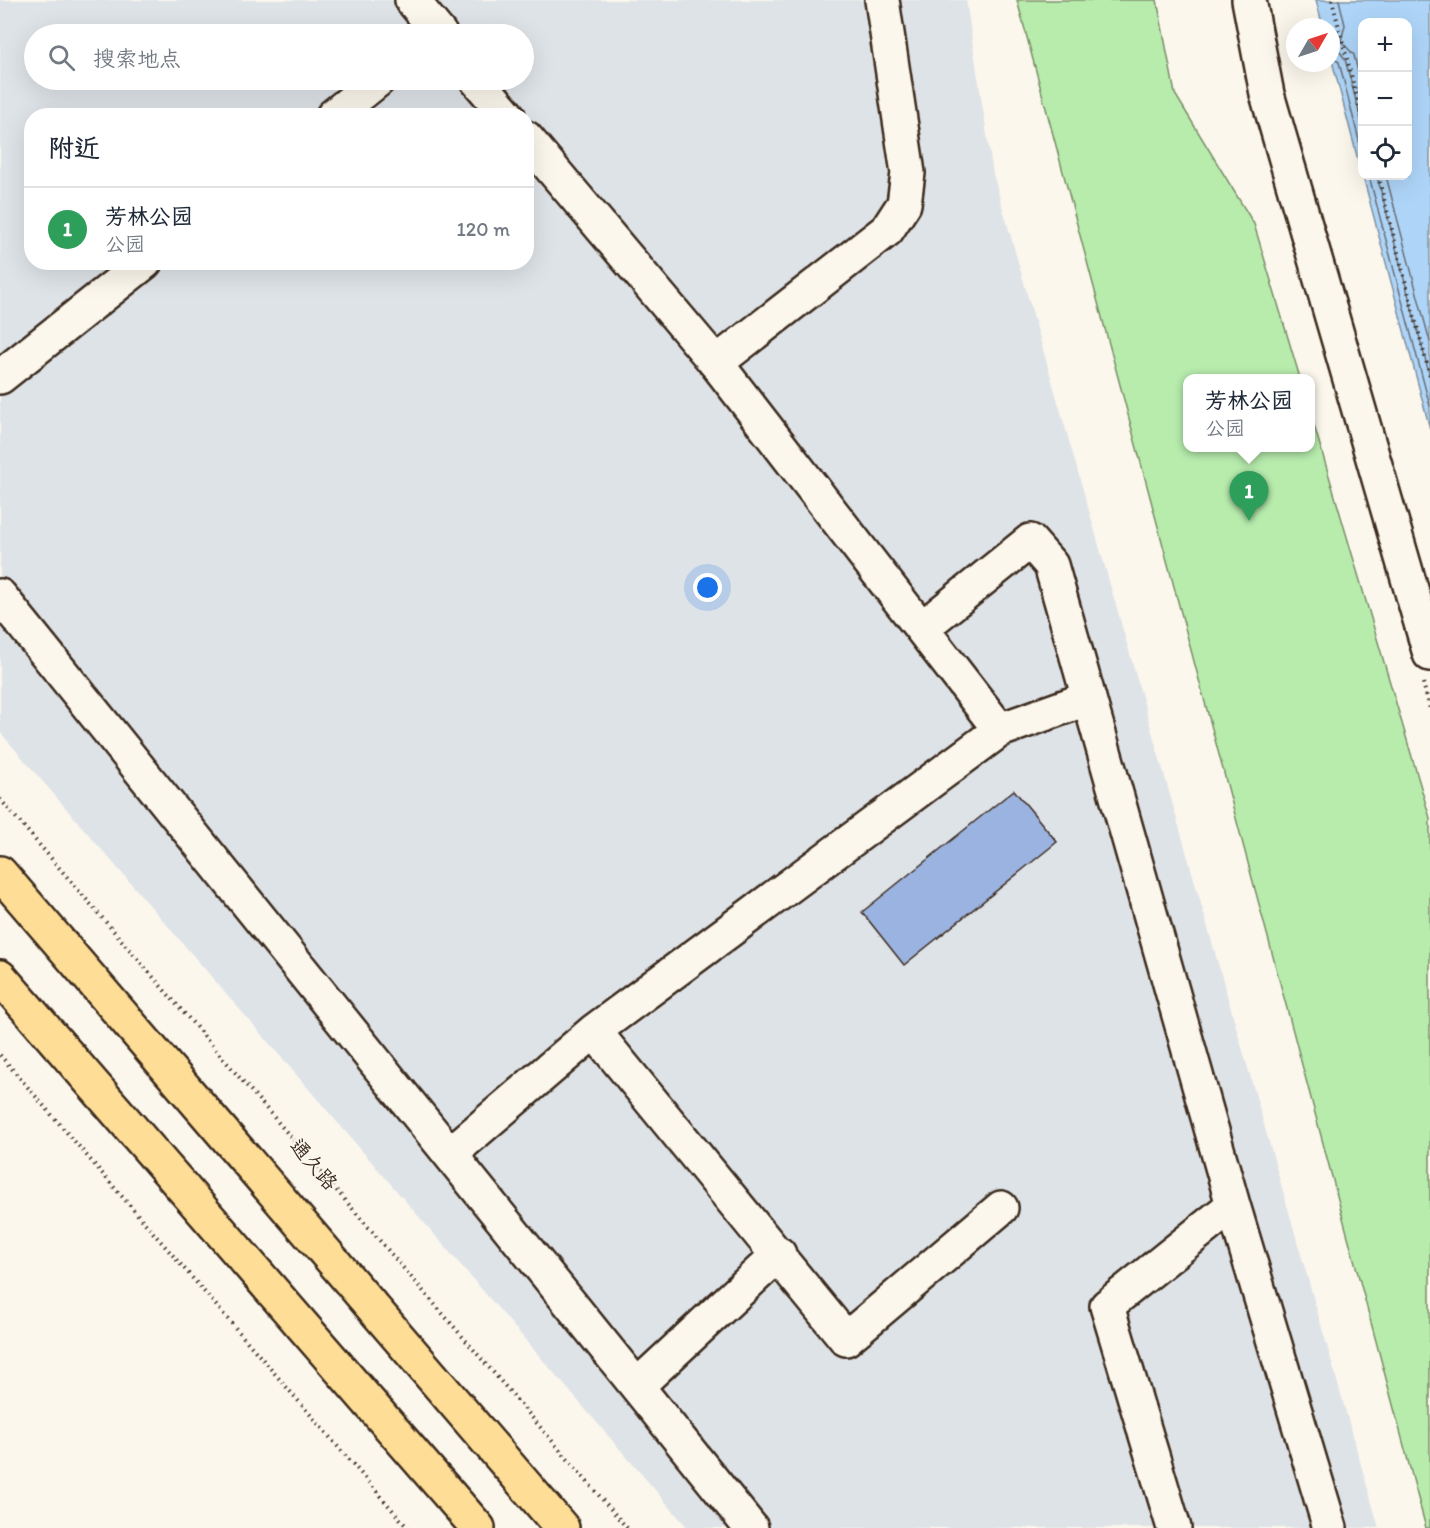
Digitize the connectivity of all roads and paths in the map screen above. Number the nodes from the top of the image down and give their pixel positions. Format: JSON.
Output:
{"nodes":[{"id":1,"x":412,"y":0,"type":"edge"},
{"id":2,"x":882,"y":0,"type":"edge"},
{"id":3,"x":1249,"y":0,"type":"edge"},
{"id":4,"x":1332,"y":0,"type":"edge"},
{"id":5,"x":430,"y":24,"type":"edge"},
{"id":6,"x":366,"y":90,"type":"edge"},
{"id":7,"x":486,"y":90,"type":"edge"},
{"id":8,"x":1358,"y":102,"type":"edge"},
{"id":9,"x":343,"y":108,"type":"edge"},
{"id":10,"x":501,"y":108,"type":"edge"},
{"id":11,"x":534,"y":147,"type":"edge"},
{"id":12,"x":1379,"y":180,"type":"edge"},
{"id":13,"x":135,"y":270,"type":"edge"},
{"id":14,"x":716,"y":363,"type":"junction"},
{"id":15,"x":1430,"y":376,"type":"edge"},
{"id":16,"x":0,"y":377,"type":"edge"},
{"id":17,"x":0,"y":596,"type":"edge"},
{"id":18,"x":922,"y":628,"type":"junction"},
{"id":19,"x":1430,"y":654,"type":"edge"},
{"id":20,"x":1089,"y":698,"type":"junction"},
{"id":21,"x":1000,"y":730,"type":"junction"},
{"id":22,"x":0,"y":800,"type":"edge"},
{"id":23,"x":0,"y":873,"type":"edge"},
{"id":24,"x":0,"y":977,"type":"edge"},
{"id":25,"x":594,"y":1031,"type":"junction"},
{"id":26,"x":0,"y":1055,"type":"edge"},
{"id":27,"x":450,"y":1154,"type":"junction"},
{"id":28,"x":1233,"y":1205,"type":"junction"},
{"id":29,"x":1001,"y":1208,"type":"dead end"},
{"id":30,"x":779,"y":1254,"type":"junction"},
{"id":31,"x":637,"y":1386,"type":"junction"},
{"id":32,"x":408,"y":1528,"type":"edge"},
{"id":33,"x":478,"y":1528,"type":"edge"},
{"id":34,"x":562,"y":1528,"type":"edge"},
{"id":35,"x":627,"y":1528,"type":"edge"},
{"id":36,"x":751,"y":1528,"type":"edge"},
{"id":37,"x":1174,"y":1528,"type":"edge"},
{"id":38,"x":1330,"y":1528,"type":"edge"}],
"edges":[{"from":1,"to":5,"type":"street"},
{"from":2,"to":14,"type":"street"},
{"from":3,"to":19,"type":"street"},
{"from":4,"to":8,"type":"path"},
{"from":6,"to":9,"type":"street"},
{"from":7,"to":10,"type":"street"},
{"from":11,"to":14,"type":"street"},
{"from":12,"to":15,"type":"path"},
{"from":13,"to":16,"type":"street"},
{"from":14,"to":18,"type":"street"},
{"from":17,"to":27,"type":"street"},
{"from":18,"to":20,"type":"street"},
{"from":18,"to":21,"type":"street"},
{"from":20,"to":21,"type":"street"},
{"from":20,"to":28,"type":"street"},
{"from":21,"to":25,"type":"street"},
{"from":22,"to":35,"type":"path","name":"通久路"},
{"from":23,"to":34,"type":"main road"},
{"from":24,"to":33,"type":"main road"},
{"from":25,"to":27,"type":"street"},
{"from":25,"to":30,"type":"street"},
{"from":26,"to":32,"type":"path"},
{"from":27,"to":31,"type":"street"},
{"from":28,"to":37,"type":"street"},
{"from":28,"to":38,"type":"street"},
{"from":29,"to":30,"type":"street"},
{"from":30,"to":31,"type":"street"},
{"from":31,"to":36,"type":"street"}]}
